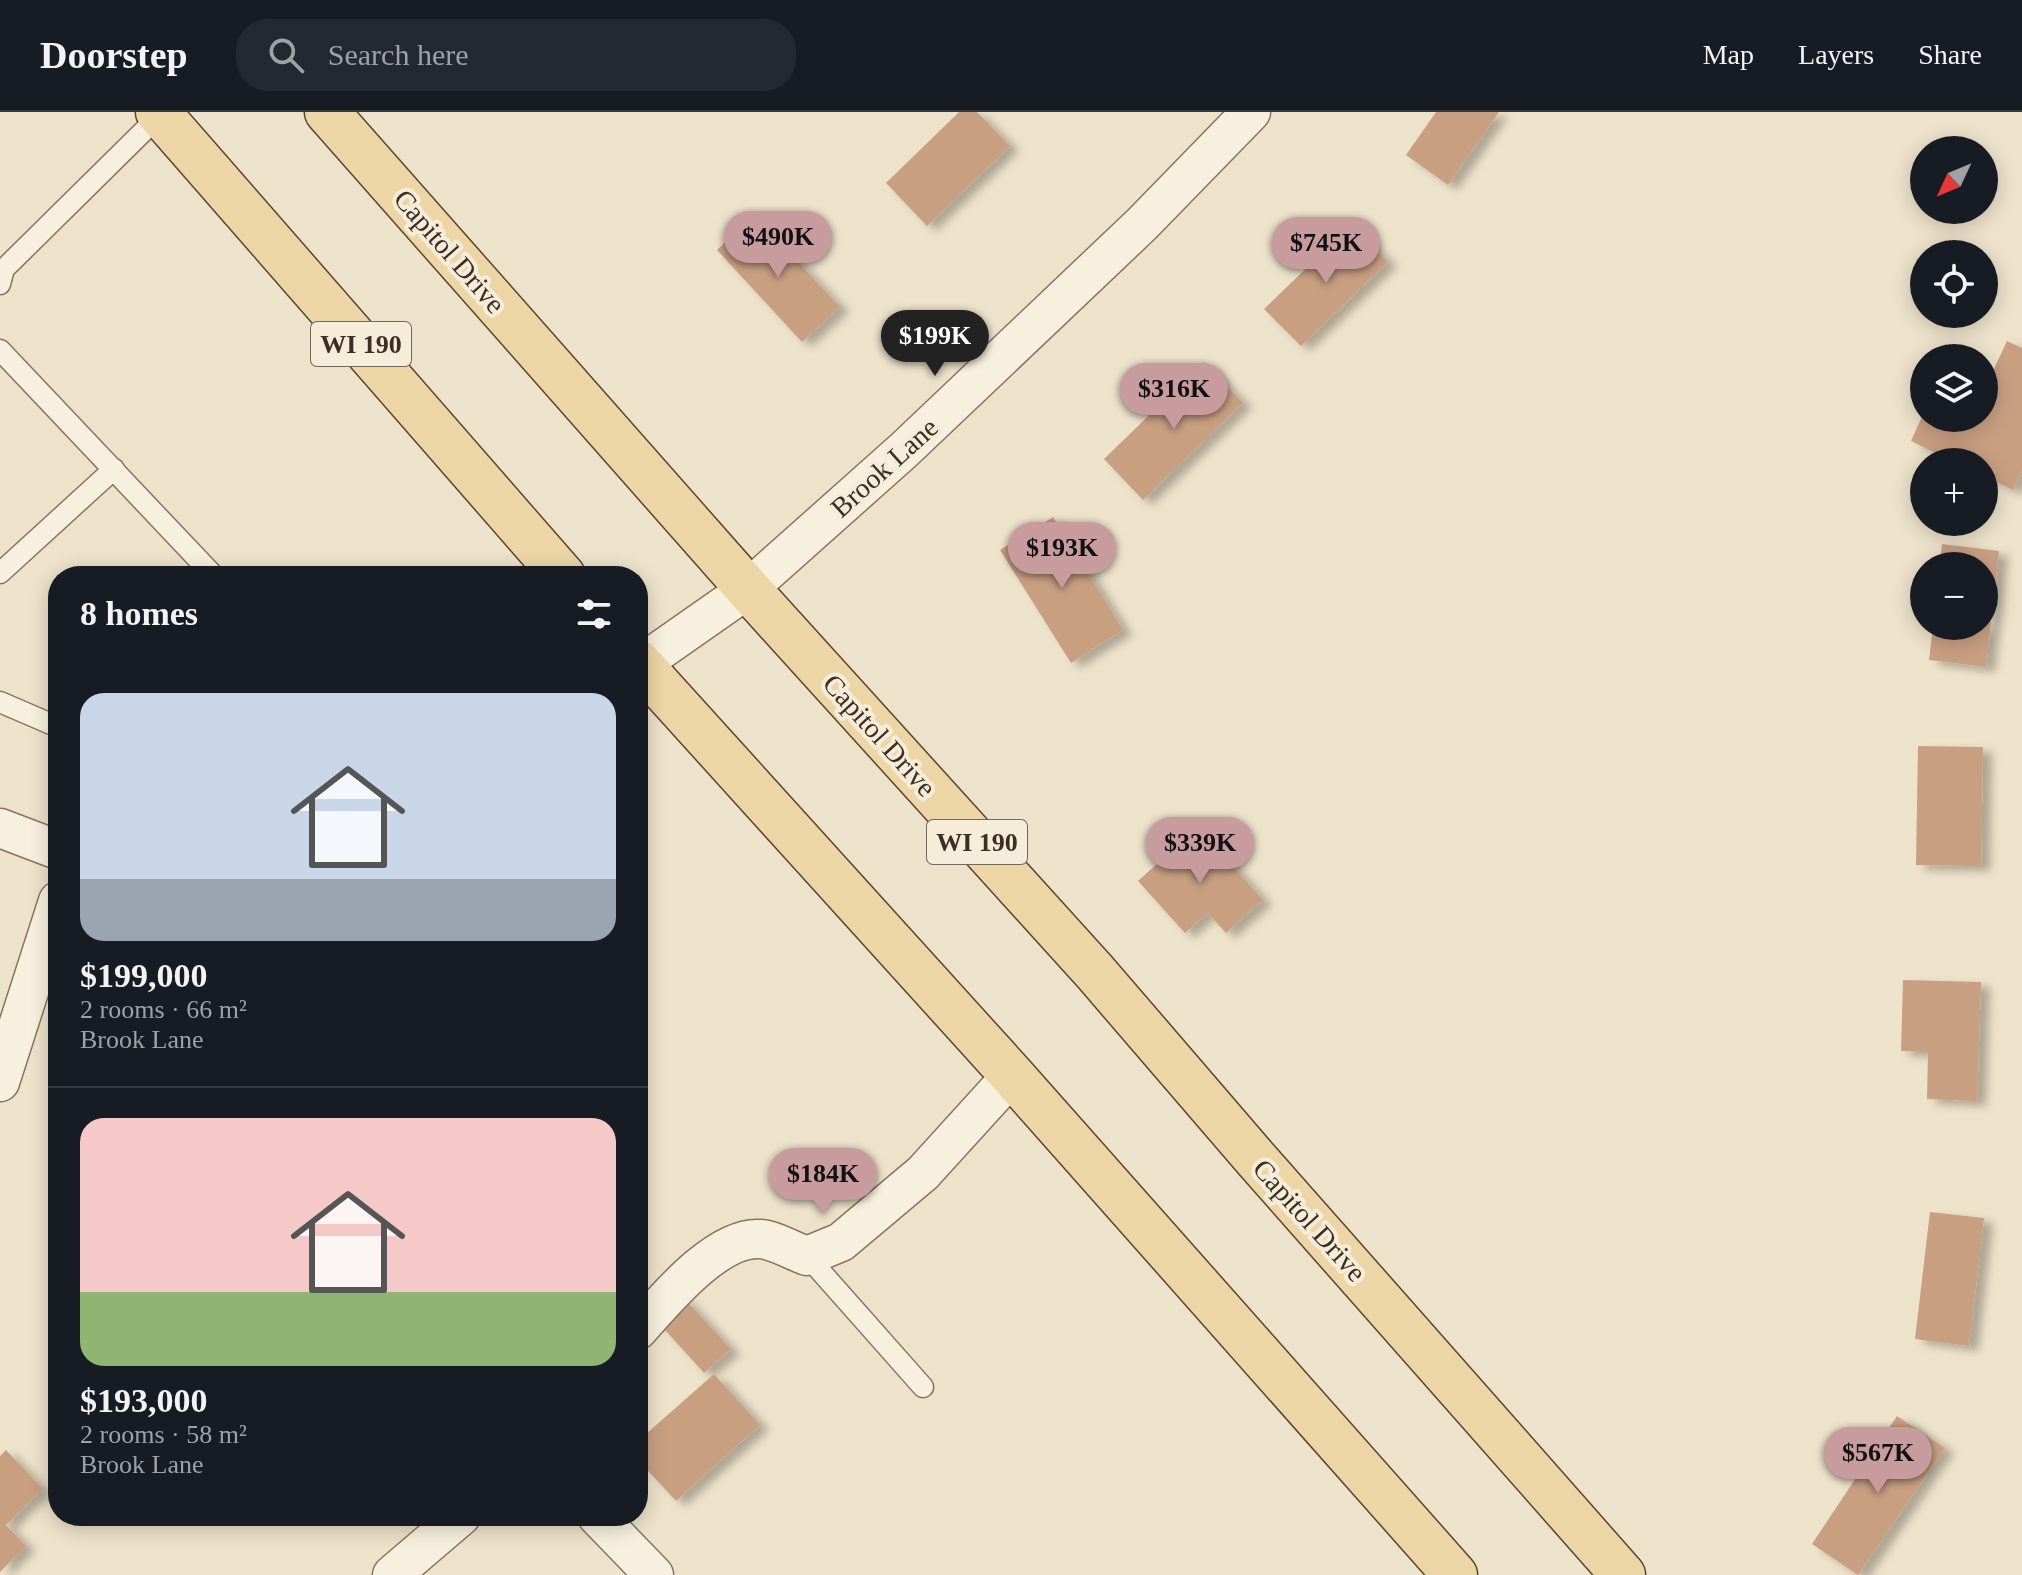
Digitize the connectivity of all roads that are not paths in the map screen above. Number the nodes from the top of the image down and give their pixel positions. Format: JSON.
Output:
{"nodes":[{"id":1,"x":327,"y":112,"type":"edge"},
{"id":2,"x":1251,"y":112,"type":"edge"},
{"id":3,"x":161,"y":113,"type":"edge"},
{"id":4,"x":1,"y":272,"type":"edge"},
{"id":5,"x":0,"y":350,"type":"edge"},
{"id":6,"x":114,"y":469,"type":"junction"},
{"id":7,"x":205,"y":566,"type":"edge"},
{"id":8,"x":554,"y":566,"type":"edge"},
{"id":9,"x":0,"y":573,"type":"edge"},
{"id":10,"x":748,"y":589,"type":"junction"},
{"id":11,"x":648,"y":658,"type":"edge"},
{"id":12,"x":648,"y":674,"type":"edge"},
{"id":13,"x":0,"y":702,"type":"edge"},
{"id":14,"x":48,"y":723,"type":"edge"},
{"id":15,"x":0,"y":828,"type":"edge"},
{"id":16,"x":48,"y":846,"type":"edge"},
{"id":17,"x":48,"y":932,"type":"edge"},
{"id":18,"x":1012,"y":1075,"type":"junction"},
{"id":19,"x":0,"y":1082,"type":"edge"},
{"id":20,"x":807,"y":1256,"type":"junction"},
{"id":21,"x":648,"y":1312,"type":"edge"},
{"id":22,"x":923,"y":1387,"type":"dead end"},
{"id":23,"x":449,"y":1526,"type":"edge"},
{"id":24,"x":607,"y":1526,"type":"edge"},
{"id":25,"x":392,"y":1575,"type":"edge"},
{"id":26,"x":654,"y":1575,"type":"edge"},
{"id":27,"x":1455,"y":1575,"type":"edge"},
{"id":28,"x":1623,"y":1575,"type":"edge"}],
"edges":[{"from":1,"to":10,"type":"main road","name":"Capitol Drive","number":"WI 190"},
{"from":2,"to":10,"type":"street","name":"Brook Lane"},
{"from":3,"to":4,"type":"lane"},
{"from":3,"to":8,"type":"main road","number":"WI 190"},
{"from":5,"to":6,"type":"lane"},
{"from":6,"to":7,"type":"lane"},
{"from":6,"to":9,"type":"lane"},
{"from":10,"to":11,"type":"street","name":"Brook Lane"},
{"from":10,"to":28,"type":"main road","name":"Capitol Drive","number":"WI 190"},
{"from":12,"to":18,"type":"main road"},
{"from":13,"to":14,"type":"lane"},
{"from":15,"to":16,"type":"street"},
{"from":17,"to":19,"type":"street"},
{"from":18,"to":20,"type":"street"},
{"from":18,"to":27,"type":"main road"},
{"from":20,"to":21,"type":"street"},
{"from":20,"to":22,"type":"lane"},
{"from":23,"to":25,"type":"street"},
{"from":24,"to":26,"type":"street"}]}
